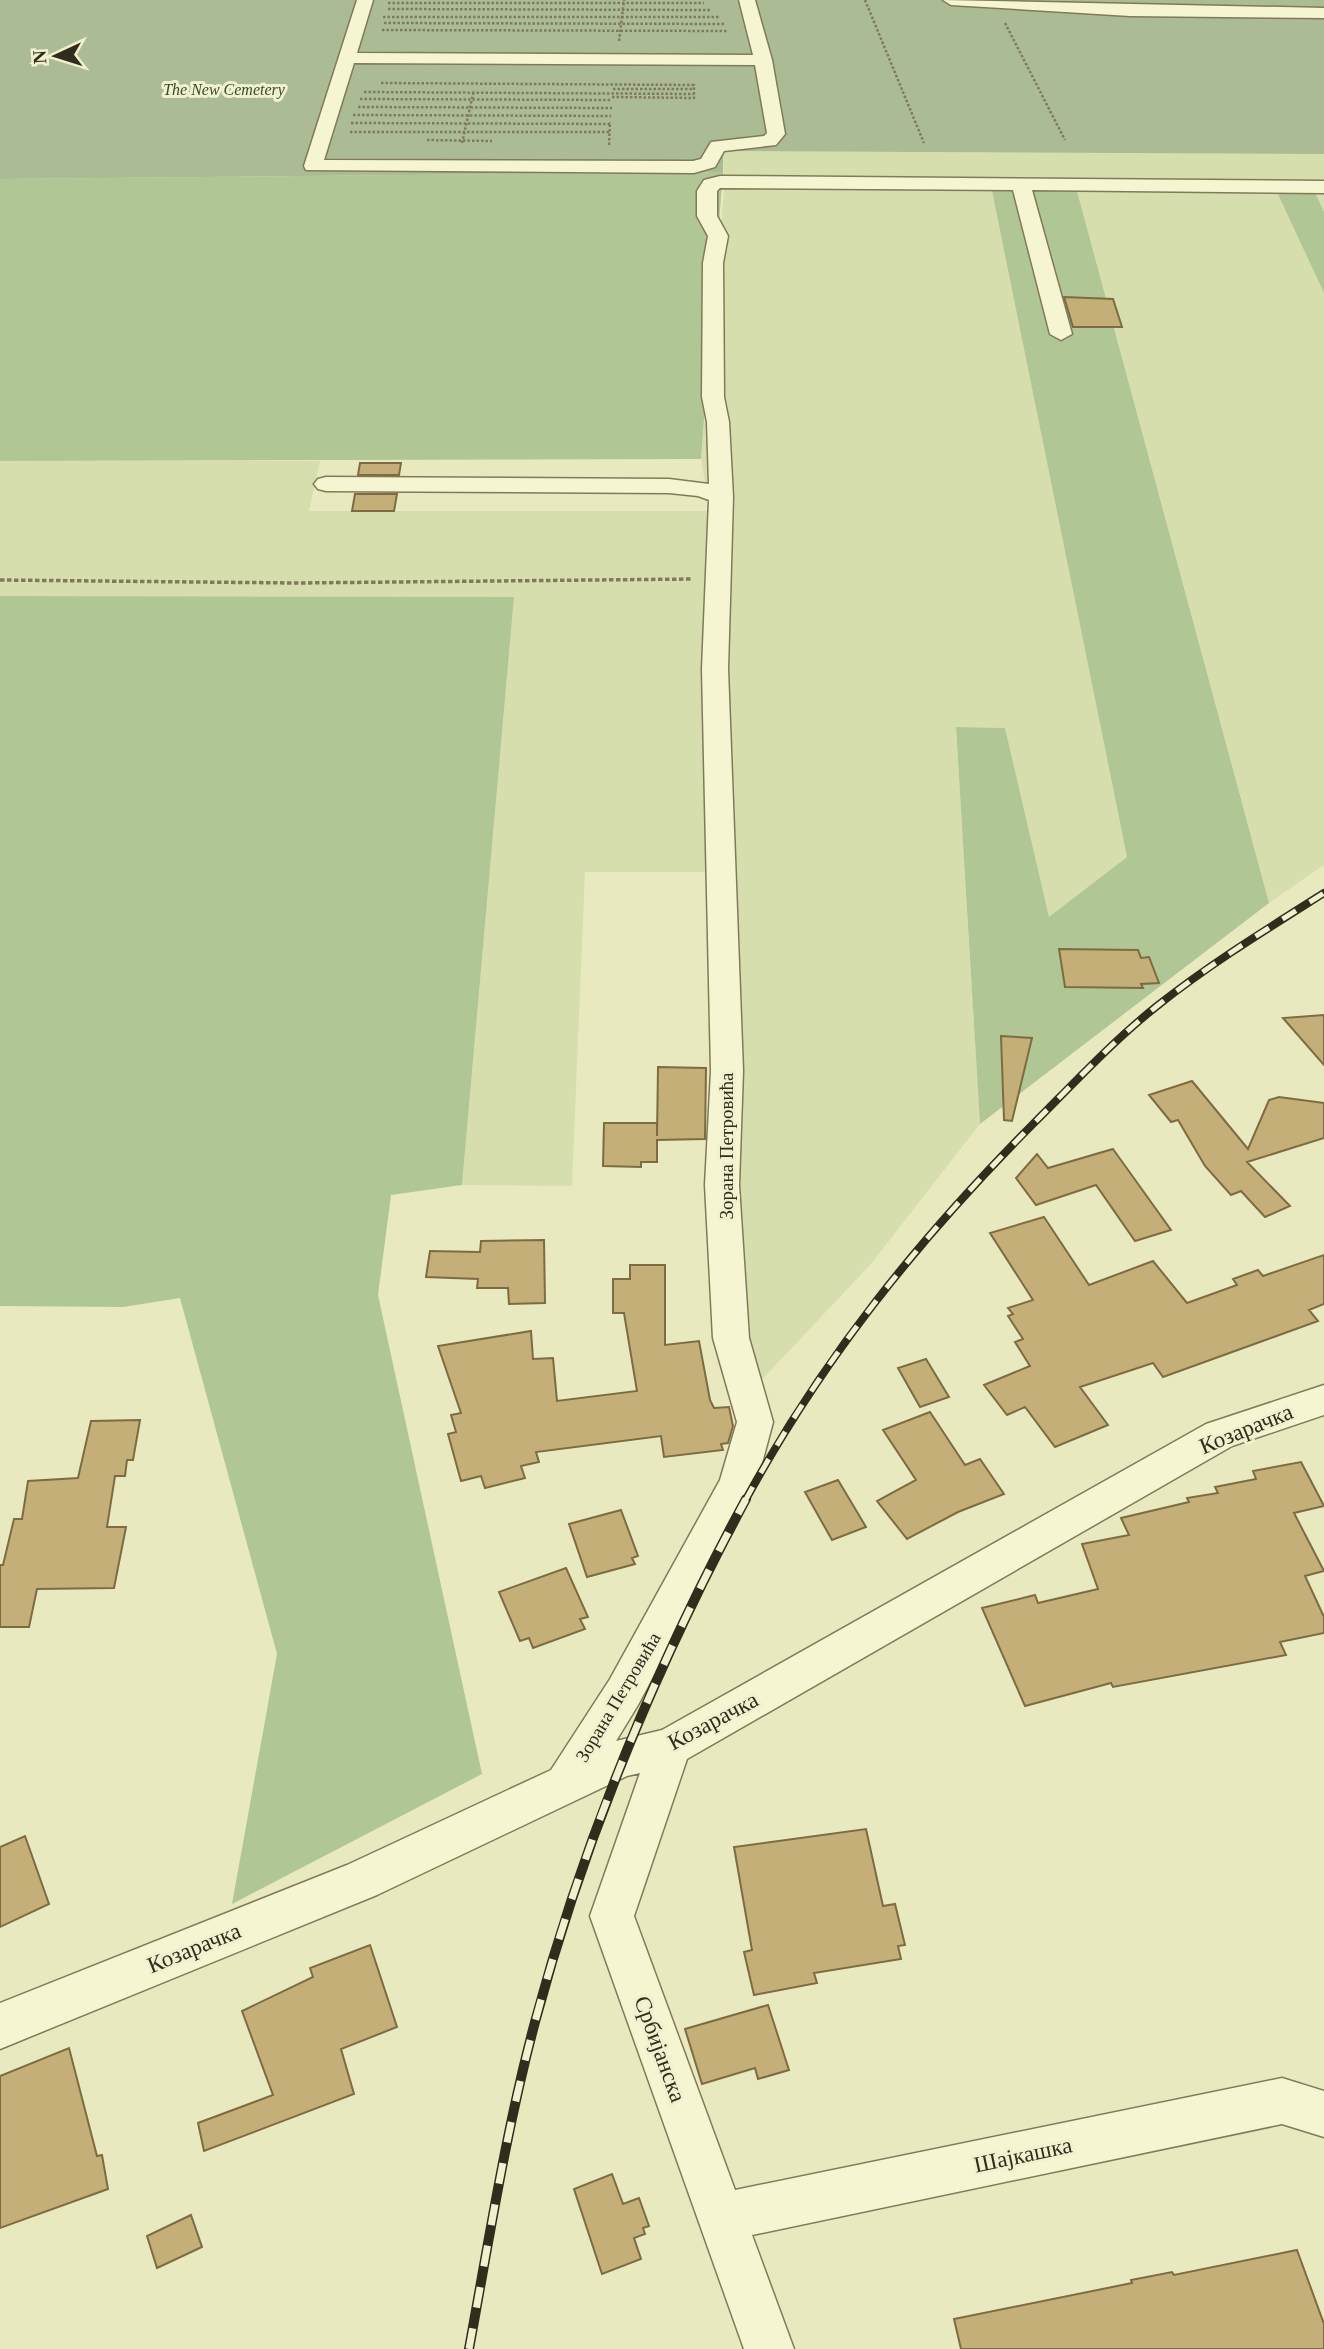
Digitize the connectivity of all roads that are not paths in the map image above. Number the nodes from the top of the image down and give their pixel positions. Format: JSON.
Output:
{"nodes":[{"id":1,"x":365,"y":0,"type":"edge"},
{"id":2,"x":747,"y":0,"type":"edge"},
{"id":3,"x":951,"y":0,"type":"edge"},
{"id":4,"x":1080,"y":4,"type":"edge"},
{"id":5,"x":1324,"y":13,"type":"edge"},
{"id":6,"x":347,"y":58,"type":"junction"},
{"id":7,"x":763,"y":60,"type":"junction"},
{"id":8,"x":1021,"y":186,"type":"junction"},
{"id":9,"x":1324,"y":187,"type":"edge"},
{"id":10,"x":1061,"y":334,"type":"dead end"},
{"id":11,"x":326,"y":484,"type":"dead end"},
{"id":12,"x":721,"y":497,"type":"junction"},
{"id":13,"x":1324,"y":1399,"type":"edge"},
{"id":14,"x":670,"y":1747,"type":"junction"},
{"id":15,"x":565,"y":1785,"type":"junction"},
{"id":16,"x":0,"y":2026,"type":"edge"},
{"id":17,"x":1324,"y":2114,"type":"edge"},
{"id":18,"x":721,"y":2217,"type":"junction"},
{"id":19,"x":769,"y":2349,"type":"edge"}],
"edges":[{"from":1,"to":6,"type":"street"},
{"from":2,"to":7,"type":"street"},
{"from":3,"to":4,"type":"street"},
{"from":4,"to":5,"type":"street"},
{"from":6,"to":7,"type":"street"},
{"from":6,"to":7,"type":"street"},
{"from":8,"to":9,"type":"street"},
{"from":8,"to":10,"type":"street"},
{"from":8,"to":12,"type":"street","name":"Зорана Петровића"},
{"from":11,"to":12,"type":"street"},
{"from":12,"to":15,"type":"street","name":"Зорана Петровића"},
{"from":13,"to":14,"type":"street","name":"Козарачка"},
{"from":14,"to":15,"type":"street","name":"Козарачка"},
{"from":14,"to":18,"type":"street","name":"Србијанска"},
{"from":15,"to":16,"type":"street","name":"Козарачка"},
{"from":17,"to":18,"type":"street","name":"Шајкашка"},
{"from":18,"to":19,"type":"street","name":"Србијанска"}]}
